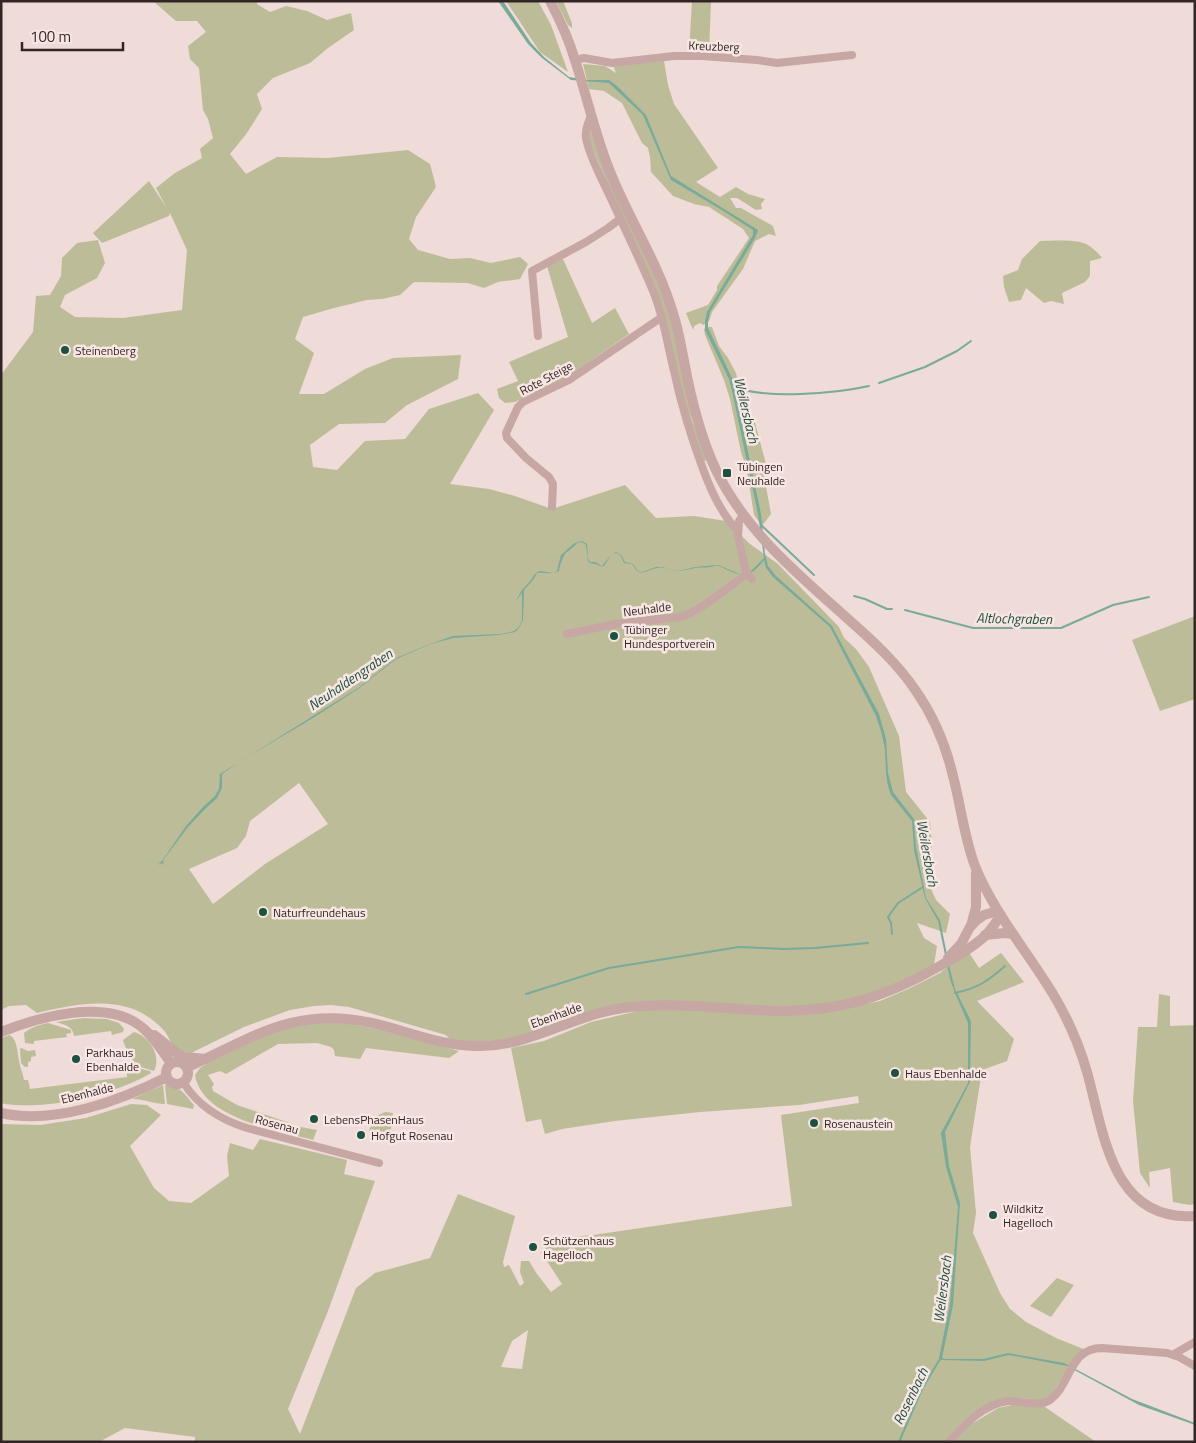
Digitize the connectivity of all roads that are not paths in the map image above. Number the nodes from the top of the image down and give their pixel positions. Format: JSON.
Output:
{"nodes":[{"id":1,"x":550,"y":1,"type":"edge"},
{"id":2,"x":852,"y":55,"type":"dead end"},
{"id":3,"x":575,"y":60,"type":"junction"},
{"id":4,"x":591,"y":116,"type":"junction"},
{"id":5,"x":620,"y":218,"type":"junction"},
{"id":6,"x":662,"y":316,"type":"junction"},
{"id":7,"x":538,"y":336,"type":"dead end"},
{"id":8,"x":552,"y":507,"type":"dead end"},
{"id":9,"x":745,"y":517,"type":"junction"},
{"id":10,"x":738,"y":531,"type":"junction"},
{"id":11,"x":746,"y":572,"type":"junction"},
{"id":12,"x":752,"y":579,"type":"dead end"},
{"id":13,"x":568,"y":634,"type":"dead end"},
{"id":14,"x":975,"y":865,"type":"junction"},
{"id":15,"x":1000,"y":913,"type":"junction"},
{"id":16,"x":970,"y":927,"type":"junction"},
{"id":17,"x":1013,"y":934,"type":"junction"},
{"id":18,"x":985,"y":935,"type":"junction"},
{"id":19,"x":938,"y":967,"type":"junction"},
{"id":20,"x":145,"y":1030,"type":"junction"},
{"id":21,"x":1,"y":1032,"type":"edge"},
{"id":22,"x":206,"y":1059,"type":"junction"},
{"id":23,"x":171,"y":1063,"type":"junction"},
{"id":24,"x":188,"y":1067,"type":"junction"},
{"id":25,"x":166,"y":1077,"type":"junction"},
{"id":26,"x":183,"y":1082,"type":"junction"},
{"id":27,"x":4,"y":1114,"type":"edge"},
{"id":28,"x":379,"y":1163,"type":"dead end"},
{"id":29,"x":1195,"y":1216,"type":"edge"},
{"id":30,"x":1192,"y":1343,"type":"edge"},
{"id":31,"x":1174,"y":1354,"type":"junction"},
{"id":32,"x":1193,"y":1365,"type":"edge"},
{"id":33,"x":949,"y":1442,"type":"edge"}],
"edges":[{"from":1,"to":3,"type":"street"},
{"from":2,"to":3,"type":"street","name":"Kreuzberg"},
{"from":3,"to":4,"type":"street"},
{"from":4,"to":5,"type":"street"},
{"from":4,"to":9,"type":"street"},
{"from":5,"to":6,"type":"street"},
{"from":5,"to":7,"type":"street"},
{"from":6,"to":8,"type":"street","name":"Rote Steige"},
{"from":6,"to":10,"type":"street"},
{"from":9,"to":10,"type":"street"},
{"from":9,"to":14,"type":"street"},
{"from":10,"to":11,"type":"street"},
{"from":11,"to":12,"type":"street"},
{"from":11,"to":13,"type":"street","name":"Neuhalde"},
{"from":14,"to":15,"type":"street"},
{"from":14,"to":16,"type":"street"},
{"from":15,"to":16,"type":"street","name":"Ebenhalde"},
{"from":15,"to":17,"type":"street"},
{"from":15,"to":18,"type":"street","name":"Ebenhalde"},
{"from":16,"to":19,"type":"street","name":"Ebenhalde"},
{"from":17,"to":18,"type":"street"},
{"from":17,"to":29,"type":"street"},
{"from":18,"to":19,"type":"street","name":"Ebenhalde"},
{"from":19,"to":22,"type":"street","name":"Ebenhalde"},
{"from":20,"to":21,"type":"street"},
{"from":20,"to":22,"type":"street"},
{"from":20,"to":23,"type":"street"},
{"from":22,"to":24,"type":"street","name":"Ebenhalde"},
{"from":23,"to":24,"type":"street"},
{"from":23,"to":25,"type":"street"},
{"from":24,"to":26,"type":"street"},
{"from":25,"to":26,"type":"street"},
{"from":25,"to":27,"type":"street","name":"Ebenhalde"},
{"from":26,"to":28,"type":"street","name":"Rosenau"},
{"from":30,"to":31,"type":"street"},
{"from":30,"to":32,"type":"street"},
{"from":31,"to":32,"type":"street"},
{"from":31,"to":33,"type":"street"}]}
